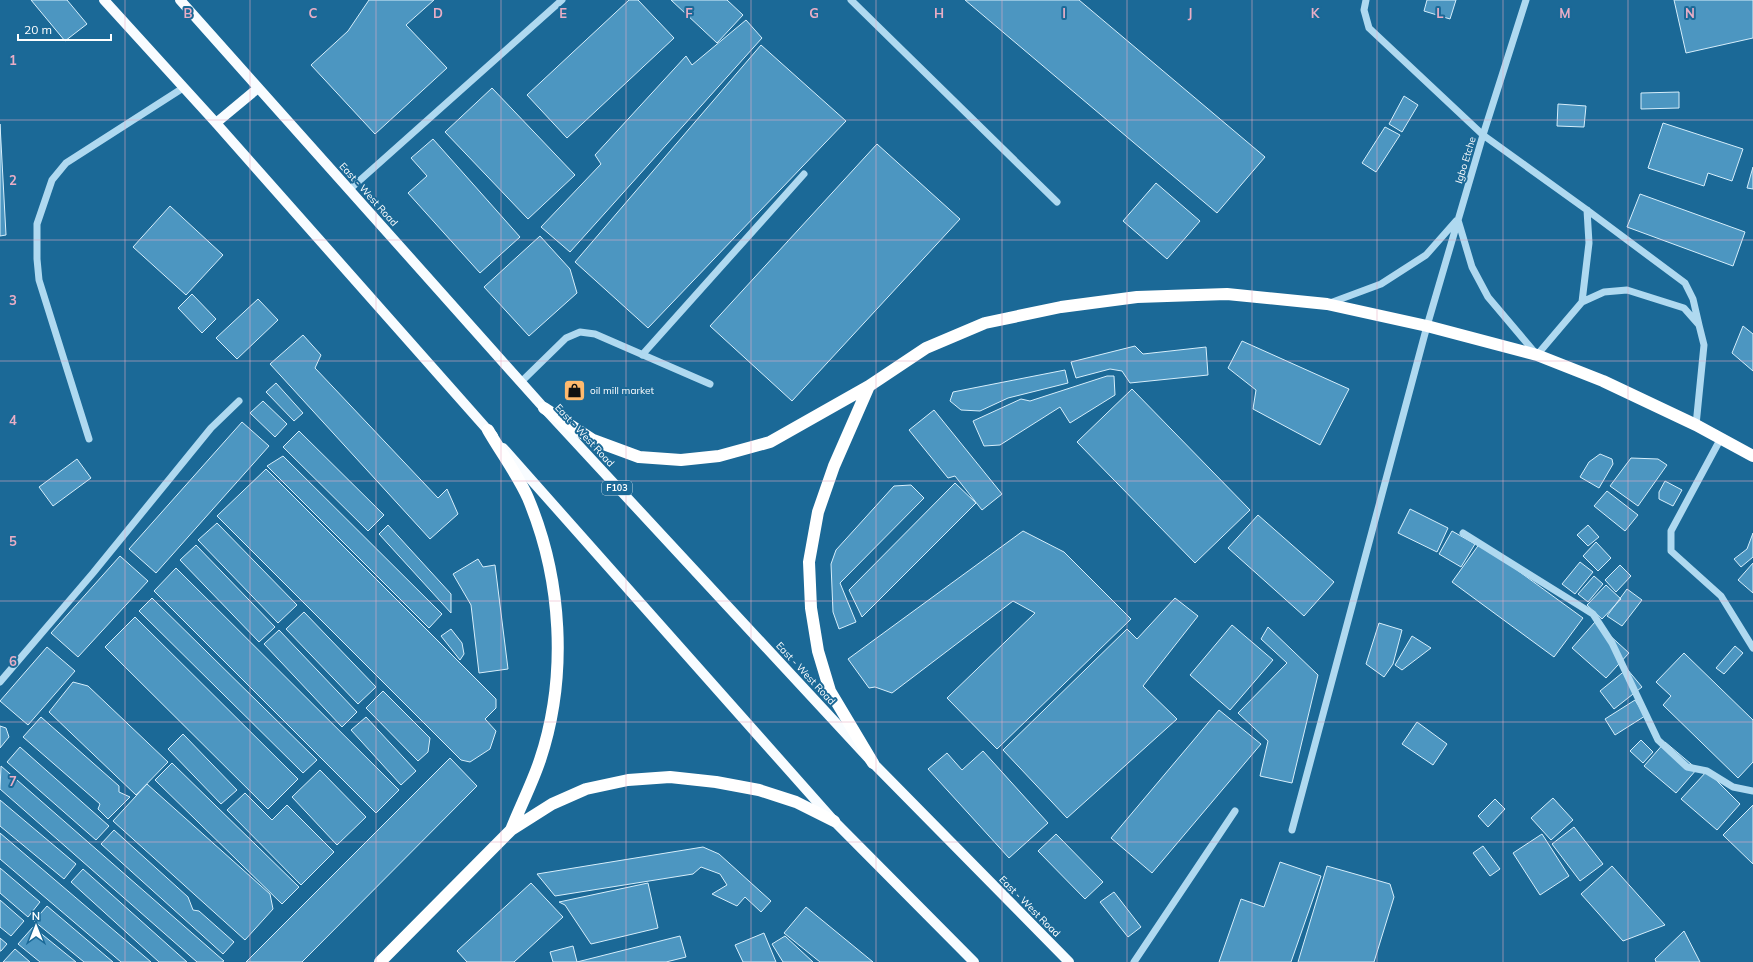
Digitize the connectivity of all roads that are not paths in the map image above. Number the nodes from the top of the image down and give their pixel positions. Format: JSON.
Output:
{"nodes":[{"id":1,"x":104,"y":0,"type":"edge"},
{"id":2,"x":180,"y":0,"type":"edge"},
{"id":3,"x":562,"y":0,"type":"edge"},
{"id":4,"x":851,"y":0,"type":"edge"},
{"id":5,"x":1366,"y":0,"type":"edge"},
{"id":6,"x":1526,"y":0,"type":"edge"},
{"id":7,"x":184,"y":88,"type":"junction"},
{"id":8,"x":258,"y":88,"type":"junction"},
{"id":9,"x":216,"y":123,"type":"junction"},
{"id":10,"x":1483,"y":135,"type":"junction"},
{"id":11,"x":804,"y":174,"type":"dead end"},
{"id":12,"x":349,"y":190,"type":"junction"},
{"id":13,"x":1057,"y":202,"type":"dead end"},
{"id":14,"x":1587,"y":210,"type":"junction"},
{"id":15,"x":1458,"y":220,"type":"junction"},
{"id":16,"x":1582,"y":302,"type":"junction"},
{"id":17,"x":1327,"y":304,"type":"junction"},
{"id":18,"x":1699,"y":325,"type":"junction"},
{"id":19,"x":1427,"y":326,"type":"junction"},
{"id":20,"x":642,"y":354,"type":"junction"},
{"id":21,"x":1537,"y":354,"type":"junction"},
{"id":22,"x":521,"y":382,"type":"junction"},
{"id":23,"x":710,"y":384,"type":"dead end"},
{"id":24,"x":869,"y":386,"type":"junction"},
{"id":25,"x":239,"y":401,"type":"dead end"},
{"id":26,"x":544,"y":408,"type":"junction"},
{"id":27,"x":1696,"y":425,"type":"junction"},
{"id":28,"x":488,"y":430,"type":"junction"},
{"id":29,"x":1720,"y":438,"type":"junction"},
{"id":30,"x":89,"y":439,"type":"dead end"},
{"id":31,"x":1753,"y":456,"type":"edge"},
{"id":32,"x":1463,"y":533,"type":"dead end"},
{"id":33,"x":1753,"y":648,"type":"edge"},
{"id":34,"x":0,"y":682,"type":"edge"},
{"id":35,"x":873,"y":763,"type":"junction"},
{"id":36,"x":1753,"y":791,"type":"edge"},
{"id":37,"x":1235,"y":811,"type":"dead end"},
{"id":38,"x":834,"y":821,"type":"junction"},
{"id":39,"x":511,"y":830,"type":"junction"},
{"id":40,"x":1292,"y":830,"type":"dead end"},
{"id":41,"x":380,"y":962,"type":"edge"},
{"id":42,"x":974,"y":962,"type":"edge"},
{"id":43,"x":1069,"y":962,"type":"edge"},
{"id":44,"x":1134,"y":962,"type":"edge"}],
"edges":[{"from":1,"to":7,"type":"main road"},
{"from":2,"to":8,"type":"main road","name":"East - West Road","number":"F103"},
{"from":3,"to":12,"type":"street"},
{"from":4,"to":13,"type":"street"},
{"from":5,"to":10,"type":"street"},
{"from":6,"to":10,"type":"street","name":"Igbo Etche"},
{"from":7,"to":9,"type":"main road"},
{"from":7,"to":30,"type":"street"},
{"from":8,"to":9,"type":"main road"},
{"from":8,"to":12,"type":"main road","name":"East - West Road","number":"F103"},
{"from":9,"to":28,"type":"main road"},
{"from":10,"to":14,"type":"street"},
{"from":10,"to":15,"type":"street","name":"Igbo Etche"},
{"from":11,"to":20,"type":"street"},
{"from":12,"to":22,"type":"main road","name":"East - West Road","number":"F103"},
{"from":14,"to":16,"type":"street"},
{"from":14,"to":18,"type":"street"},
{"from":15,"to":17,"type":"street"},
{"from":15,"to":19,"type":"street","name":"Igbo Etche"},
{"from":15,"to":21,"type":"street"},
{"from":16,"to":18,"type":"street"},
{"from":16,"to":21,"type":"street"},
{"from":17,"to":19,"type":"highway"},
{"from":17,"to":24,"type":"highway"},
{"from":18,"to":27,"type":"street"},
{"from":19,"to":21,"type":"highway"},
{"from":19,"to":40,"type":"street","name":"Igbo Etche"},
{"from":20,"to":22,"type":"street"},
{"from":20,"to":23,"type":"street"},
{"from":21,"to":27,"type":"highway"},
{"from":22,"to":26,"type":"main road","name":"East - West Road","number":"F103"},
{"from":24,"to":26,"type":"highway"},
{"from":24,"to":35,"type":"highway"},
{"from":25,"to":34,"type":"street"},
{"from":26,"to":35,"type":"main road","name":"East - West Road","number":"F103"},
{"from":27,"to":29,"type":"highway"},
{"from":28,"to":38,"type":"main road"},
{"from":28,"to":39,"type":"highway"},
{"from":29,"to":31,"type":"highway"},
{"from":29,"to":33,"type":"street"},
{"from":32,"to":36,"type":"street"},
{"from":35,"to":43,"type":"main road","name":"East - West Road","number":"F103"},
{"from":37,"to":44,"type":"street"},
{"from":38,"to":39,"type":"highway"},
{"from":38,"to":42,"type":"main road"},
{"from":39,"to":41,"type":"highway"}]}
